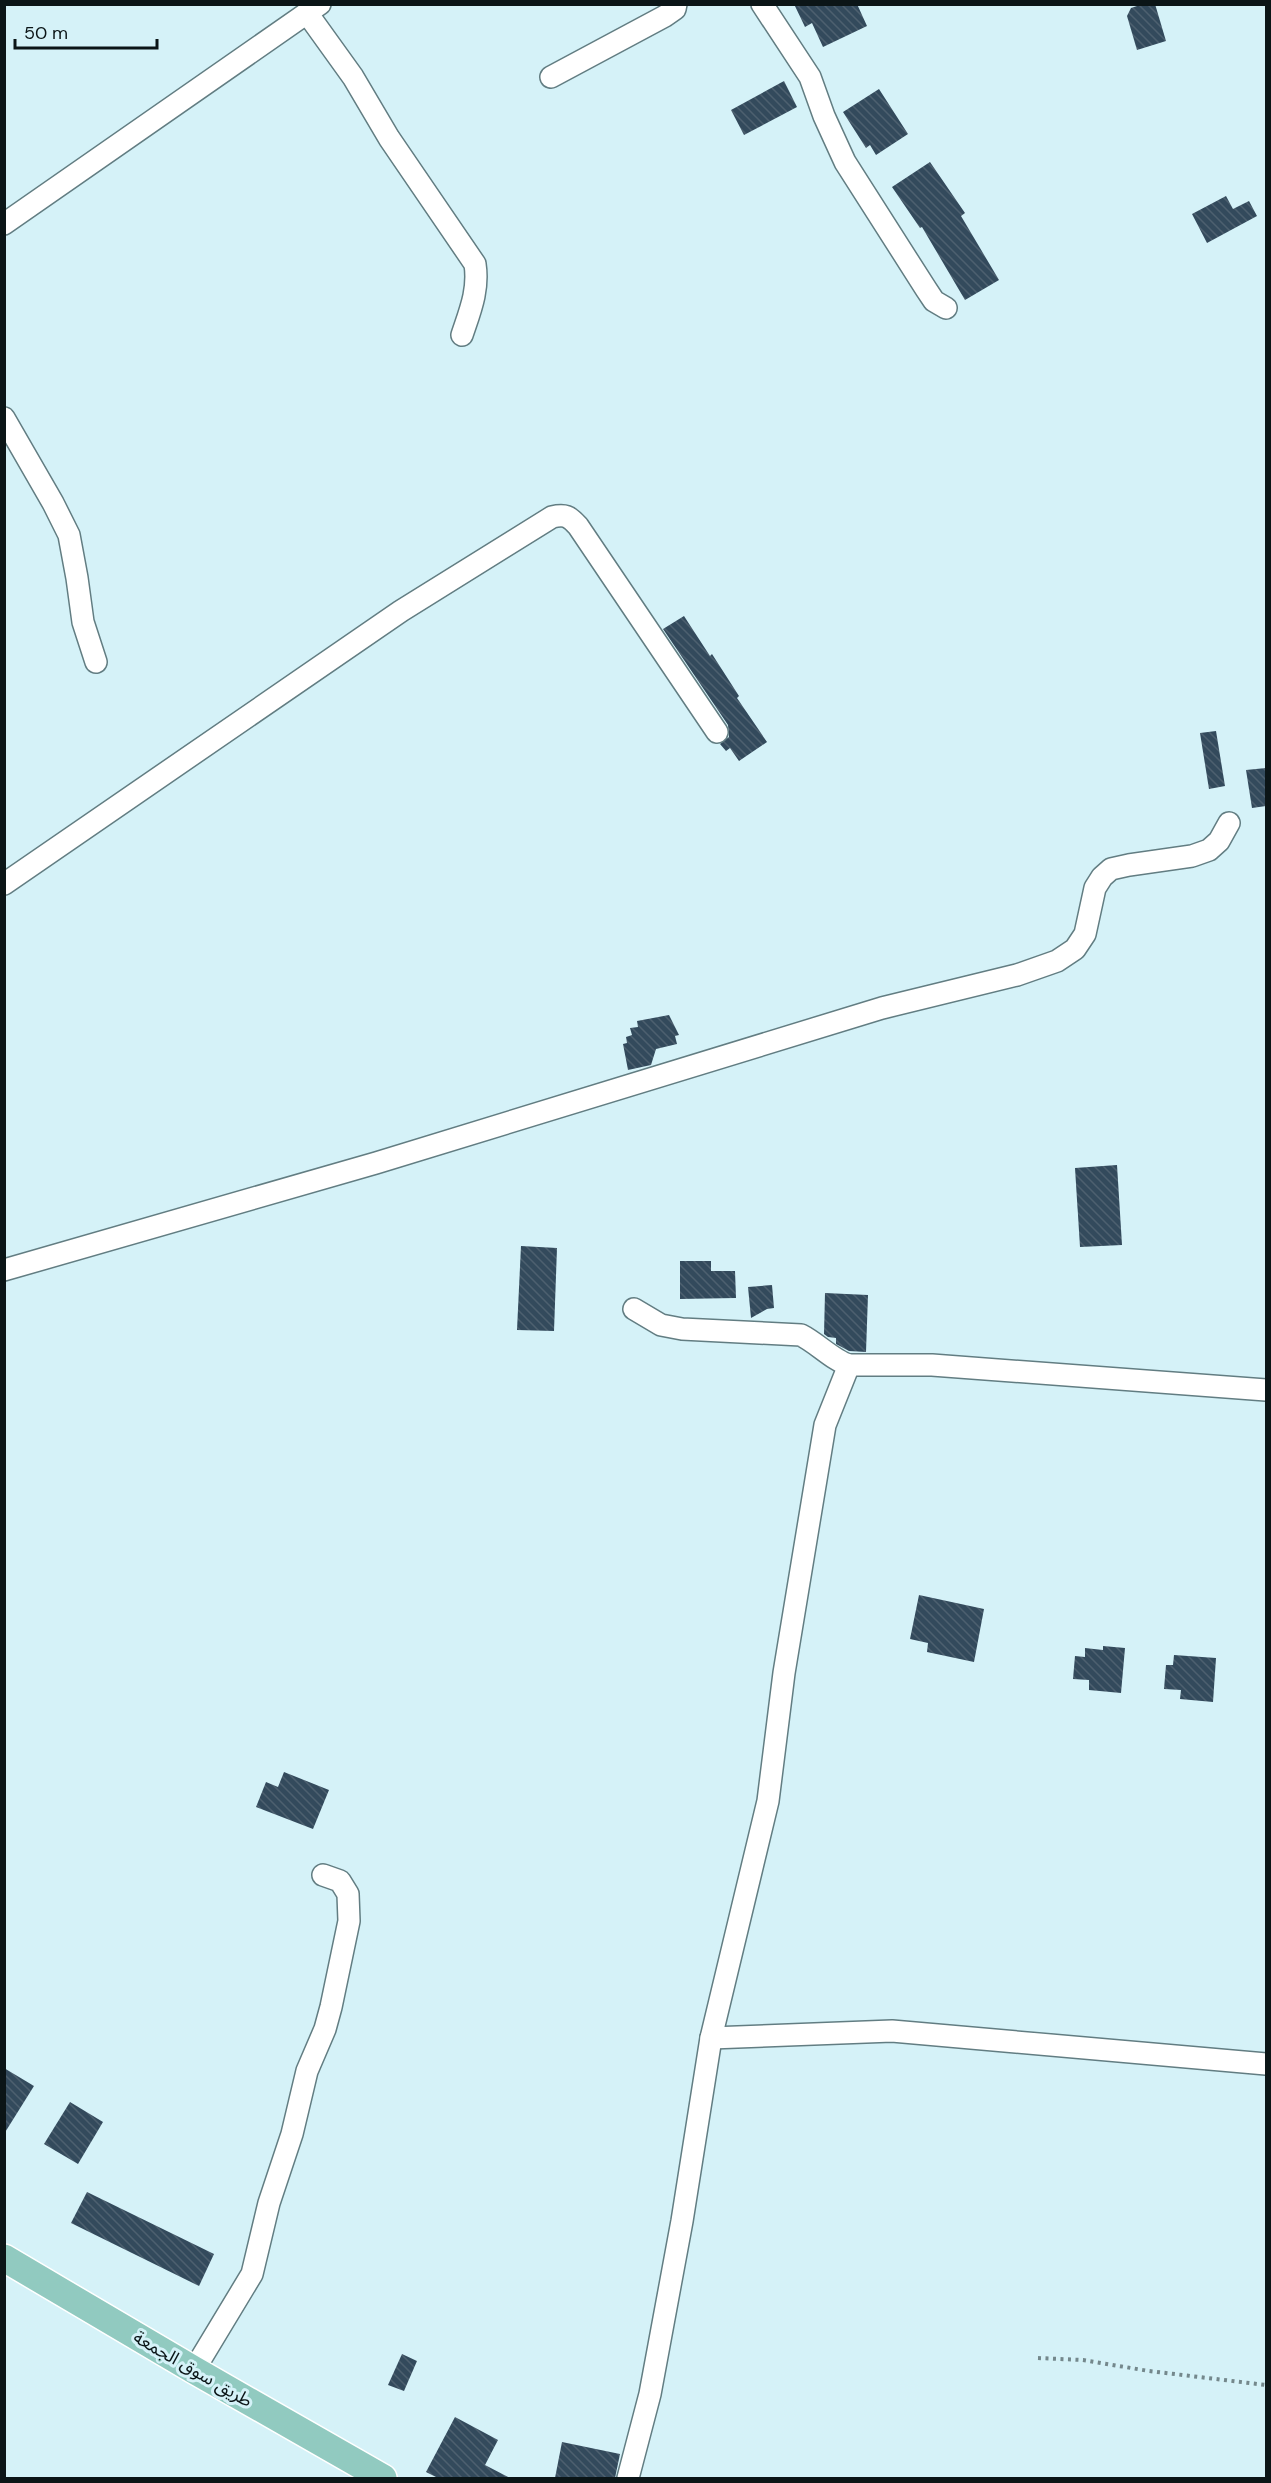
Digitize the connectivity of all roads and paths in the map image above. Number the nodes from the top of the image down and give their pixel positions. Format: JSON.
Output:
{"nodes":[{"id":1,"x":676,"y":4,"type":"edge"},
{"id":2,"x":762,"y":4,"type":"edge"},
{"id":3,"x":313,"y":9,"type":"edge"},
{"id":4,"x":551,"y":77,"type":"dead end"},
{"id":5,"x":4,"y":224,"type":"edge"},
{"id":6,"x":946,"y":308,"type":"dead end"},
{"id":7,"x":462,"y":335,"type":"dead end"},
{"id":8,"x":4,"y":418,"type":"edge"},
{"id":9,"x":96,"y":662,"type":"dead end"},
{"id":10,"x":717,"y":732,"type":"dead end"},
{"id":11,"x":1229,"y":823,"type":"dead end"},
{"id":12,"x":4,"y":884,"type":"edge"},
{"id":13,"x":4,"y":1270,"type":"edge"},
{"id":14,"x":634,"y":1308,"type":"dead end"},
{"id":15,"x":849,"y":1365,"type":"junction"},
{"id":16,"x":1266,"y":1390,"type":"edge"},
{"id":17,"x":323,"y":1875,"type":"dead end"},
{"id":18,"x":711,"y":2038,"type":"junction"},
{"id":19,"x":1266,"y":2064,"type":"edge"},
{"id":20,"x":4,"y":2258,"type":"edge"},
{"id":21,"x":1038,"y":2358,"type":"dead end"},
{"id":22,"x":194,"y":2370,"type":"junction"},
{"id":23,"x":1266,"y":2385,"type":"edge"},
{"id":24,"x":383,"y":2478,"type":"edge"},
{"id":25,"x":628,"y":2478,"type":"edge"}],
"edges":[{"from":1,"to":4,"type":"street"},
{"from":2,"to":6,"type":"street"},
{"from":3,"to":5,"type":"street"},
{"from":3,"to":7,"type":"street"},
{"from":8,"to":9,"type":"street"},
{"from":10,"to":12,"type":"street"},
{"from":11,"to":13,"type":"street"},
{"from":14,"to":15,"type":"street"},
{"from":15,"to":16,"type":"street"},
{"from":15,"to":18,"type":"street"},
{"from":17,"to":22,"type":"street"},
{"from":18,"to":19,"type":"street"},
{"from":18,"to":25,"type":"street"},
{"from":20,"to":22,"type":"main road","name":"طريق سوق الجمعة"},
{"from":21,"to":23,"type":"path"},
{"from":22,"to":24,"type":"main road","name":"طريق سوق الجمعة"}]}
